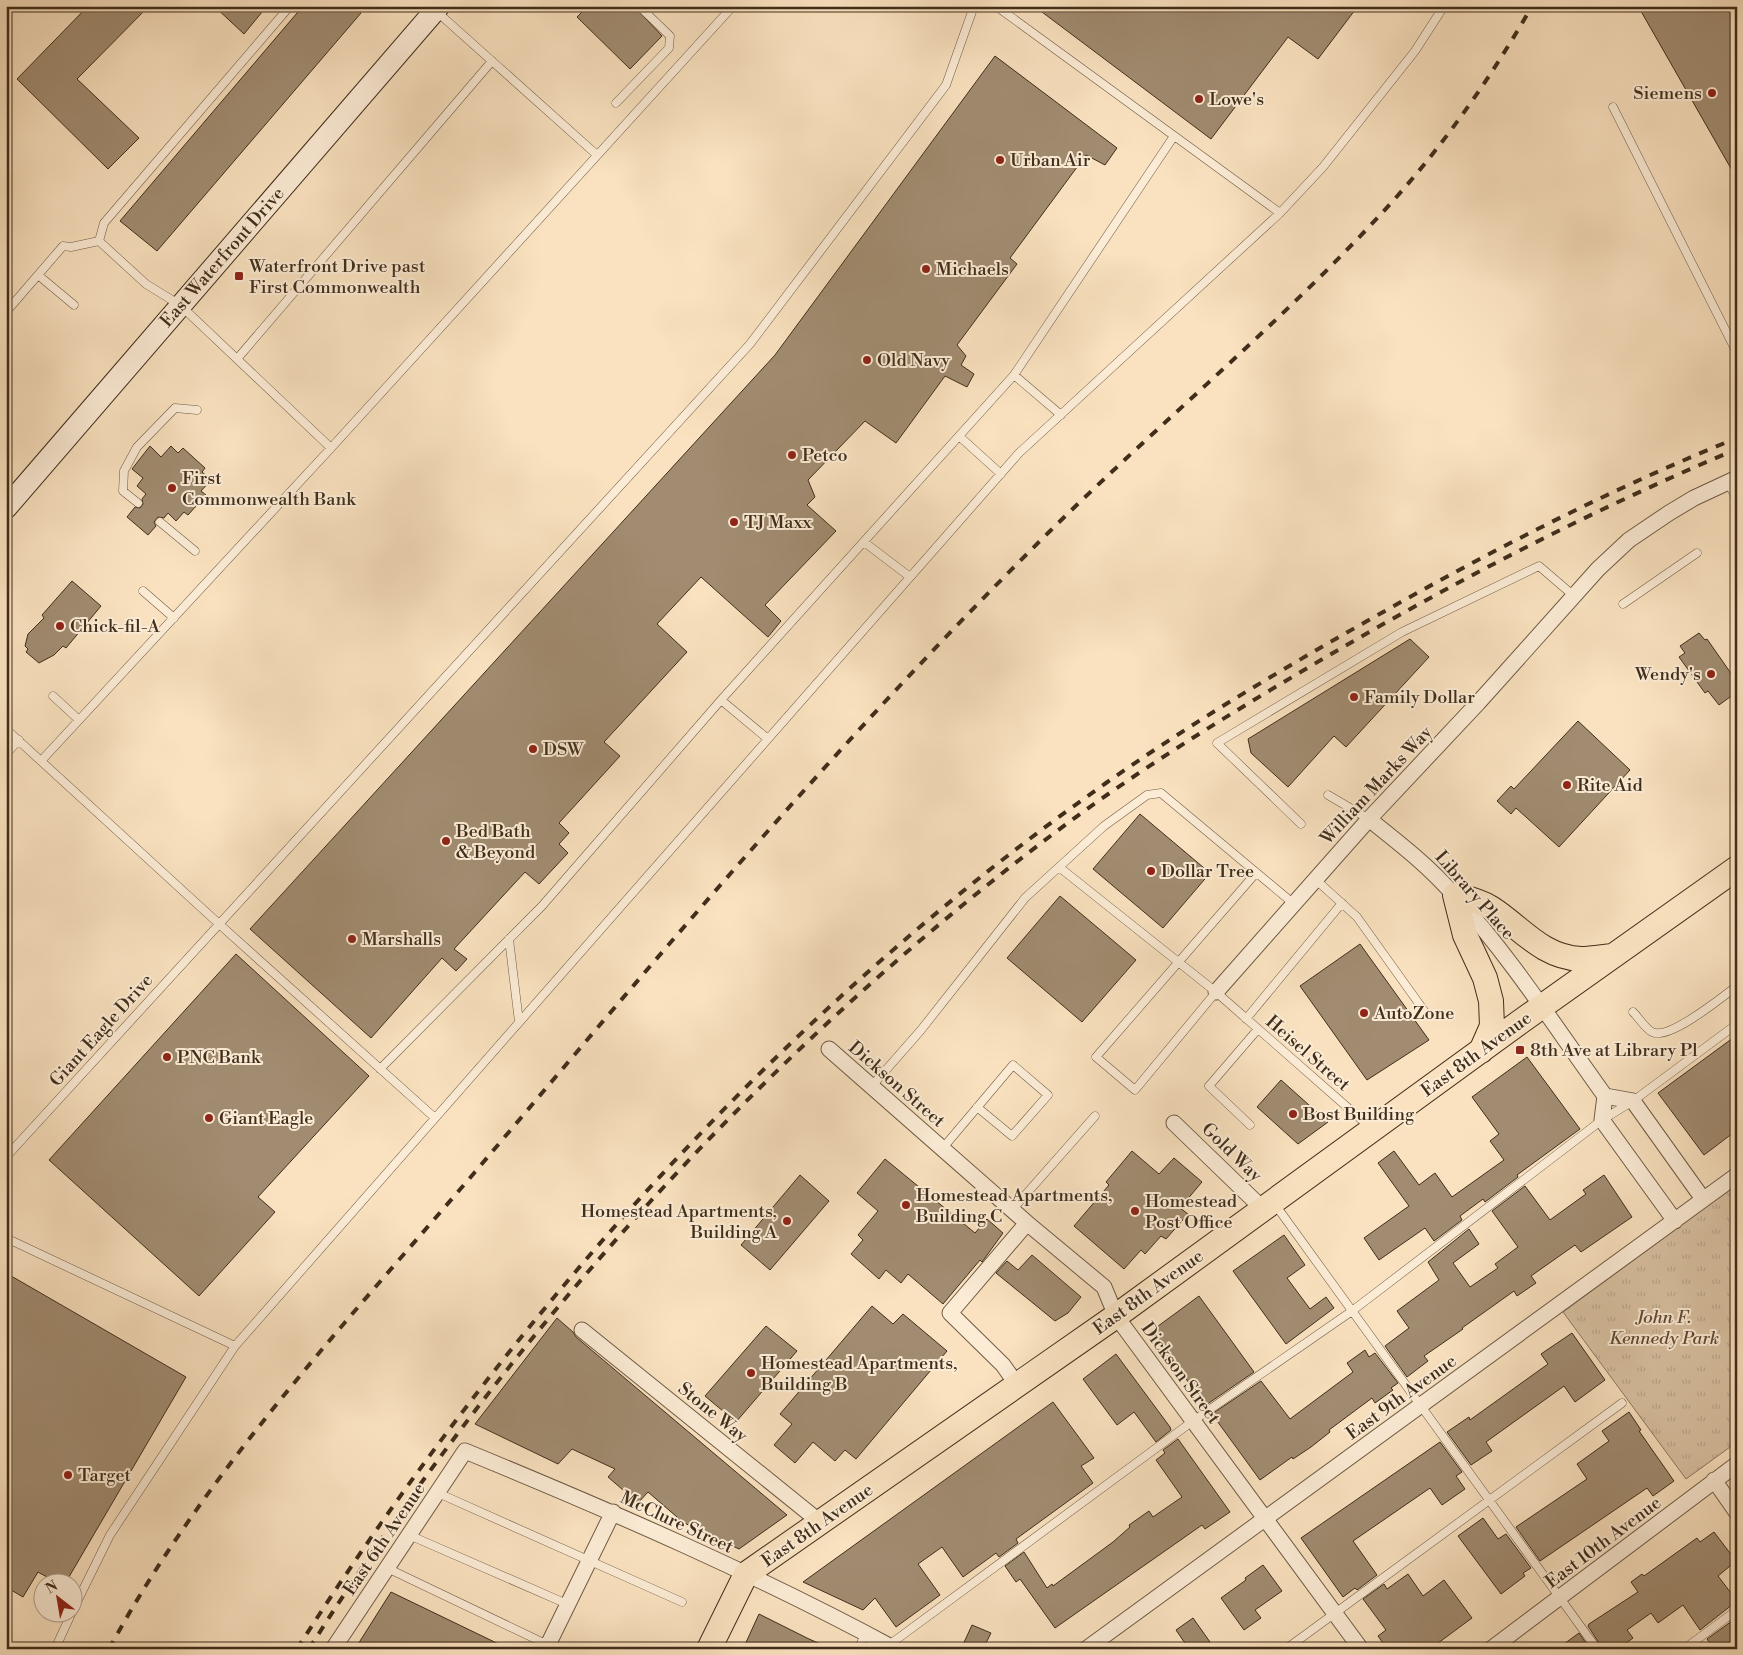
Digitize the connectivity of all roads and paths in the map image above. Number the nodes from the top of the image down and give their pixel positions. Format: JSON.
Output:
{"nodes":[{"id":1,"x":290,"y":6,"type":"edge"},
{"id":2,"x":639,"y":6,"type":"edge"},
{"id":3,"x":733,"y":6,"type":"edge"},
{"id":4,"x":974,"y":6,"type":"edge"},
{"id":5,"x":1444,"y":6,"type":"edge"},
{"id":6,"x":1000,"y":7,"type":"edge"},
{"id":7,"x":435,"y":8,"type":"edge"},
{"id":8,"x":492,"y":61,"type":"junction"},
{"id":9,"x":616,"y":103,"type":"dead end"},
{"id":10,"x":1613,"y":107,"type":"dead end"},
{"id":11,"x":1174,"y":136,"type":"junction"},
{"id":12,"x":597,"y":155,"type":"junction"},
{"id":13,"x":1280,"y":213,"type":"junction"},
{"id":14,"x":99,"y":241,"type":"junction"},
{"id":15,"x":38,"y":274,"type":"junction"},
{"id":16,"x":74,"y":305,"type":"dead end"},
{"id":17,"x":180,"y":305,"type":"junction"},
{"id":18,"x":6,"y":312,"type":"edge"},
{"id":19,"x":1737,"y":353,"type":"edge"},
{"id":20,"x":237,"y":358,"type":"junction"},
{"id":21,"x":1014,"y":375,"type":"junction"},
{"id":22,"x":197,"y":410,"type":"dead end"},
{"id":23,"x":1061,"y":415,"type":"junction"},
{"id":24,"x":959,"y":436,"type":"junction"},
{"id":25,"x":331,"y":448,"type":"junction"},
{"id":26,"x":1001,"y":474,"type":"junction"},
{"id":27,"x":1732,"y":480,"type":"edge"},
{"id":28,"x":1737,"y":500,"type":"edge"},
{"id":29,"x":138,"y":503,"type":"dead end"},
{"id":30,"x":6,"y":508,"type":"edge"},
{"id":31,"x":160,"y":522,"type":"dead end"},
{"id":32,"x":864,"y":542,"type":"junction"},
{"id":33,"x":195,"y":551,"type":"dead end"},
{"id":34,"x":1697,"y":553,"type":"dead end"},
{"id":35,"x":910,"y":578,"type":"junction"},
{"id":36,"x":143,"y":591,"type":"dead end"},
{"id":37,"x":1574,"y":596,"type":"junction"},
{"id":38,"x":1623,"y":604,"type":"dead end"},
{"id":39,"x":174,"y":618,"type":"junction"},
{"id":40,"x":53,"y":696,"type":"dead end"},
{"id":41,"x":721,"y":700,"type":"junction"},
{"id":42,"x":79,"y":720,"type":"junction"},
{"id":43,"x":6,"y":729,"type":"edge"},
{"id":44,"x":768,"y":739,"type":"junction"},
{"id":45,"x":19,"y":740,"type":"junction"},
{"id":46,"x":6,"y":754,"type":"edge"},
{"id":47,"x":41,"y":761,"type":"junction"},
{"id":48,"x":1328,"y":795,"type":"dead end"},
{"id":49,"x":1369,"y":819,"type":"junction"},
{"id":50,"x":1300,"y":824,"type":"dead end"},
{"id":51,"x":1059,"y":867,"type":"junction"},
{"id":52,"x":1737,"y":868,"type":"edge"},
{"id":53,"x":1256,"y":873,"type":"junction"},
{"id":54,"x":1315,"y":879,"type":"junction"},
{"id":55,"x":1454,"y":895,"type":"junction"},
{"id":56,"x":1342,"y":903,"type":"junction"},
{"id":57,"x":1294,"y":904,"type":"junction"},
{"id":58,"x":218,"y":924,"type":"junction"},
{"id":59,"x":509,"y":940,"type":"junction"},
{"id":60,"x":1613,"y":956,"type":"junction"},
{"id":61,"x":1177,"y":961,"type":"junction"},
{"id":62,"x":1737,"y":986,"type":"edge"},
{"id":63,"x":1216,"y":992,"type":"junction"},
{"id":64,"x":1541,"y":1007,"type":"junction"},
{"id":65,"x":1424,"y":1012,"type":"dead end"},
{"id":66,"x":1633,"y":1012,"type":"dead end"},
{"id":67,"x":1246,"y":1019,"type":"junction"},
{"id":68,"x":519,"y":1022,"type":"junction"},
{"id":69,"x":1737,"y":1024,"type":"edge"},
{"id":70,"x":1258,"y":1029,"type":"junction"},
{"id":71,"x":829,"y":1049,"type":"dead end"},
{"id":72,"x":1481,"y":1051,"type":"junction"},
{"id":73,"x":380,"y":1069,"type":"junction"},
{"id":74,"x":871,"y":1087,"type":"junction"},
{"id":75,"x":1605,"y":1096,"type":"junction"},
{"id":76,"x":1633,"y":1101,"type":"junction"},
{"id":77,"x":977,"y":1107,"type":"junction"},
{"id":78,"x":1095,"y":1116,"type":"dead end"},
{"id":79,"x":435,"y":1118,"type":"junction"},
{"id":80,"x":1602,"y":1120,"type":"junction"},
{"id":81,"x":1174,"y":1123,"type":"dead end"},
{"id":82,"x":1250,"y":1125,"type":"dead end"},
{"id":83,"x":1373,"y":1129,"type":"junction"},
{"id":84,"x":942,"y":1149,"type":"junction"},
{"id":85,"x":6,"y":1156,"type":"edge"},
{"id":86,"x":1737,"y":1174,"type":"edge"},
{"id":87,"x":1703,"y":1199,"type":"junction"},
{"id":88,"x":1268,"y":1205,"type":"junction"},
{"id":89,"x":1012,"y":1210,"type":"junction"},
{"id":90,"x":1675,"y":1220,"type":"junction"},
{"id":91,"x":1026,"y":1223,"type":"junction"},
{"id":92,"x":6,"y":1238,"type":"edge"},
{"id":93,"x":1352,"y":1311,"type":"junction"},
{"id":94,"x":1116,"y":1316,"type":"junction"},
{"id":95,"x":582,"y":1330,"type":"dead end"},
{"id":96,"x":235,"y":1346,"type":"junction"},
{"id":97,"x":1017,"y":1385,"type":"junction"},
{"id":98,"x":1622,"y":1403,"type":"dead end"},
{"id":99,"x":1420,"y":1406,"type":"junction"},
{"id":100,"x":1193,"y":1421,"type":"junction"},
{"id":101,"x":465,"y":1451,"type":"joint"},
{"id":102,"x":1737,"y":1464,"type":"edge"},
{"id":103,"x":1714,"y":1480,"type":"junction"},
{"id":104,"x":438,"y":1493,"type":"junction"},
{"id":105,"x":1488,"y":1501,"type":"junction"},
{"id":106,"x":613,"y":1512,"type":"junction"},
{"id":107,"x":1737,"y":1513,"type":"edge"},
{"id":108,"x":1264,"y":1519,"type":"junction"},
{"id":109,"x":820,"y":1522,"type":"junction"},
{"id":110,"x":409,"y":1535,"type":"junction"},
{"id":111,"x":588,"y":1561,"type":"junction"},
{"id":112,"x":387,"y":1568,"type":"junction"},
{"id":113,"x":746,"y":1574,"type":"junction"},
{"id":114,"x":82,"y":1591,"type":"edge"},
{"id":115,"x":1560,"y":1599,"type":"junction"},
{"id":116,"x":682,"y":1602,"type":"dead end"},
{"id":117,"x":567,"y":1604,"type":"junction"},
{"id":118,"x":1737,"y":1610,"type":"edge"},
{"id":119,"x":1335,"y":1614,"type":"junction"},
{"id":120,"x":67,"y":1622,"type":"edge"},
{"id":121,"x":866,"y":1634,"type":"junction"},
{"id":122,"x":547,"y":1647,"type":"edge"},
{"id":123,"x":892,"y":1647,"type":"edge"},
{"id":124,"x":54,"y":1649,"type":"edge"},
{"id":125,"x":333,"y":1649,"type":"edge"},
{"id":126,"x":709,"y":1649,"type":"edge"},
{"id":127,"x":858,"y":1649,"type":"edge"},
{"id":128,"x":1086,"y":1649,"type":"edge"},
{"id":129,"x":1286,"y":1649,"type":"edge"},
{"id":130,"x":1361,"y":1649,"type":"edge"},
{"id":131,"x":1491,"y":1649,"type":"edge"},
{"id":132,"x":1597,"y":1649,"type":"edge"},
{"id":133,"x":1684,"y":1649,"type":"edge"}],
"edges":[{"from":1,"to":14,"type":"lane"},
{"from":2,"to":9,"type":"lane"},
{"from":3,"to":12,"type":"lane"},
{"from":4,"to":58,"type":"lane","name":"Giant Eagle Drive"},
{"from":5,"to":13,"type":"lane"},
{"from":6,"to":11,"type":"lane"},
{"from":7,"to":8,"type":"lane"},
{"from":7,"to":17,"type":"street","name":"East Waterfront Drive"},
{"from":8,"to":12,"type":"lane"},
{"from":8,"to":20,"type":"lane"},
{"from":10,"to":19,"type":"lane"},
{"from":11,"to":13,"type":"lane"},
{"from":11,"to":21,"type":"lane"},
{"from":12,"to":25,"type":"lane"},
{"from":13,"to":23,"type":"lane"},
{"from":14,"to":15,"type":"lane"},
{"from":14,"to":17,"type":"lane"},
{"from":15,"to":16,"type":"lane"},
{"from":15,"to":18,"type":"lane"},
{"from":17,"to":20,"type":"lane"},
{"from":17,"to":30,"type":"street","name":"East Waterfront Drive"},
{"from":20,"to":25,"type":"lane"},
{"from":21,"to":23,"type":"lane"},
{"from":21,"to":24,"type":"lane"},
{"from":22,"to":29,"type":"lane"},
{"from":23,"to":26,"type":"lane"},
{"from":24,"to":26,"type":"lane"},
{"from":24,"to":32,"type":"lane"},
{"from":25,"to":39,"type":"lane"},
{"from":26,"to":35,"type":"lane"},
{"from":27,"to":28,"type":"lane"},
{"from":27,"to":37,"type":"street","name":"William Marks Way"},
{"from":31,"to":33,"type":"lane"},
{"from":32,"to":35,"type":"lane"},
{"from":32,"to":41,"type":"lane"},
{"from":34,"to":38,"type":"lane"},
{"from":35,"to":44,"type":"lane"},
{"from":36,"to":39,"type":"lane"},
{"from":37,"to":49,"type":"street","name":"William Marks Way"},
{"from":37,"to":50,"type":"lane"},
{"from":39,"to":42,"type":"lane"},
{"from":40,"to":42,"type":"lane"},
{"from":41,"to":44,"type":"lane"},
{"from":41,"to":59,"type":"lane"},
{"from":42,"to":47,"type":"lane"},
{"from":43,"to":45,"type":"lane"},
{"from":44,"to":68,"type":"lane"},
{"from":45,"to":46,"type":"lane"},
{"from":45,"to":47,"type":"lane"},
{"from":47,"to":58,"type":"lane"},
{"from":48,"to":49,"type":"lane"},
{"from":49,"to":54,"type":"street","name":"William Marks Way"},
{"from":49,"to":55,"type":"street","name":"Library Place"},
{"from":51,"to":53,"type":"lane"},
{"from":51,"to":61,"type":"lane","name":"Heisel Street"},
{"from":51,"to":74,"type":"lane"},
{"from":52,"to":60,"type":"main road","name":"East 8th Avenue"},
{"from":53,"to":57,"type":"lane"},
{"from":53,"to":61,"type":"lane"},
{"from":54,"to":56,"type":"lane"},
{"from":54,"to":57,"type":"street","name":"William Marks Way"},
{"from":55,"to":60,"type":"main road"},
{"from":55,"to":64,"type":"street","name":"Library Place"},
{"from":55,"to":72,"type":"main road"},
{"from":56,"to":65,"type":"lane"},
{"from":56,"to":67,"type":"lane"},
{"from":57,"to":63,"type":"street","name":"William Marks Way"},
{"from":58,"to":73,"type":"lane"},
{"from":58,"to":85,"type":"lane","name":"Giant Eagle Drive"},
{"from":59,"to":68,"type":"lane"},
{"from":59,"to":73,"type":"lane"},
{"from":60,"to":64,"type":"main road","name":"East 8th Avenue"},
{"from":61,"to":63,"type":"lane","name":"Heisel Street"},
{"from":61,"to":63,"type":"lane"},
{"from":62,"to":66,"type":"lane"},
{"from":63,"to":67,"type":"lane","name":"Heisel Street"},
{"from":64,"to":72,"type":"main road","name":"East 8th Avenue"},
{"from":64,"to":75,"type":"street","name":"Library Place"},
{"from":67,"to":70,"type":"lane","name":"Heisel Street"},
{"from":68,"to":79,"type":"lane"},
{"from":69,"to":76,"type":"lane"},
{"from":70,"to":82,"type":"lane"},
{"from":70,"to":83,"type":"lane","name":"Heisel Street"},
{"from":71,"to":74,"type":"street","name":"Dickson Street"},
{"from":72,"to":83,"type":"main road","name":"East 8th Avenue"},
{"from":73,"to":79,"type":"lane"},
{"from":74,"to":84,"type":"street","name":"Dickson Street"},
{"from":75,"to":76,"type":"street"},
{"from":75,"to":80,"type":"street"},
{"from":76,"to":80,"type":"lane"},
{"from":76,"to":87,"type":"street"},
{"from":77,"to":77,"type":"lane"},
{"from":77,"to":84,"type":"lane"},
{"from":78,"to":89,"type":"lane"},
{"from":79,"to":96,"type":"lane"},
{"from":80,"to":90,"type":"street"},
{"from":80,"to":93,"type":"lane"},
{"from":81,"to":88,"type":"street","name":"Gold Way"},
{"from":83,"to":88,"type":"main road","name":"East 8th Avenue"},
{"from":84,"to":89,"type":"street","name":"Dickson Street"},
{"from":86,"to":87,"type":"street","name":"East 9th Avenue"},
{"from":87,"to":90,"type":"street","name":"East 9th Avenue"},
{"from":88,"to":93,"type":"lane"},
{"from":88,"to":94,"type":"main road","name":"East 8th Avenue"},
{"from":89,"to":91,"type":"street","name":"Dickson Street"},
{"from":90,"to":99,"type":"street","name":"East 9th Avenue"},
{"from":91,"to":94,"type":"street","name":"Dickson Street"},
{"from":91,"to":97,"type":"street"},
{"from":92,"to":96,"type":"lane"},
{"from":93,"to":99,"type":"lane"},
{"from":93,"to":100,"type":"lane"},
{"from":94,"to":97,"type":"main road","name":"East 8th Avenue"},
{"from":94,"to":100,"type":"street","name":"Dickson Street"},
{"from":95,"to":109,"type":"street","name":"Stone Way"},
{"from":96,"to":114,"type":"lane"},
{"from":97,"to":109,"type":"main road","name":"East 8th Avenue"},
{"from":98,"to":105,"type":"lane"},
{"from":99,"to":105,"type":"lane"},
{"from":99,"to":108,"type":"street","name":"East 9th Avenue"},
{"from":100,"to":108,"type":"street","name":"Dickson Street"},
{"from":100,"to":123,"type":"lane"},
{"from":101,"to":104,"type":"street","name":"East 6th Avenue"},
{"from":101,"to":106,"type":"street","name":"McClure Street"},
{"from":102,"to":103,"type":"street","name":"East 10th Avenue"},
{"from":103,"to":107,"type":"street"},
{"from":103,"to":115,"type":"street","name":"East 10th Avenue"},
{"from":104,"to":110,"type":"street","name":"East 6th Avenue"},
{"from":104,"to":111,"type":"lane"},
{"from":105,"to":115,"type":"lane"},
{"from":105,"to":119,"type":"lane"},
{"from":106,"to":111,"type":"street"},
{"from":106,"to":113,"type":"street","name":"McClure Street"},
{"from":108,"to":119,"type":"street","name":"Dickson Street"},
{"from":108,"to":128,"type":"street","name":"East 9th Avenue"},
{"from":109,"to":113,"type":"main road","name":"East 8th Avenue"},
{"from":110,"to":112,"type":"street","name":"East 6th Avenue"},
{"from":110,"to":117,"type":"lane"},
{"from":111,"to":116,"type":"lane"},
{"from":111,"to":117,"type":"street"},
{"from":112,"to":122,"type":"lane"},
{"from":112,"to":125,"type":"street","name":"East 6th Avenue"},
{"from":113,"to":121,"type":"street","name":"McClure Street"},
{"from":113,"to":126,"type":"main road","name":"East 8th Avenue"},
{"from":115,"to":131,"type":"street","name":"East 10th Avenue"},
{"from":115,"to":132,"type":"lane"},
{"from":117,"to":122,"type":"street"},
{"from":118,"to":133,"type":"lane"},
{"from":119,"to":129,"type":"lane"},
{"from":119,"to":130,"type":"street","name":"Dickson Street"},
{"from":120,"to":124,"type":"lane"},
{"from":121,"to":123,"type":"street","name":"McClure Street"},
{"from":121,"to":127,"type":"lane"}]}
